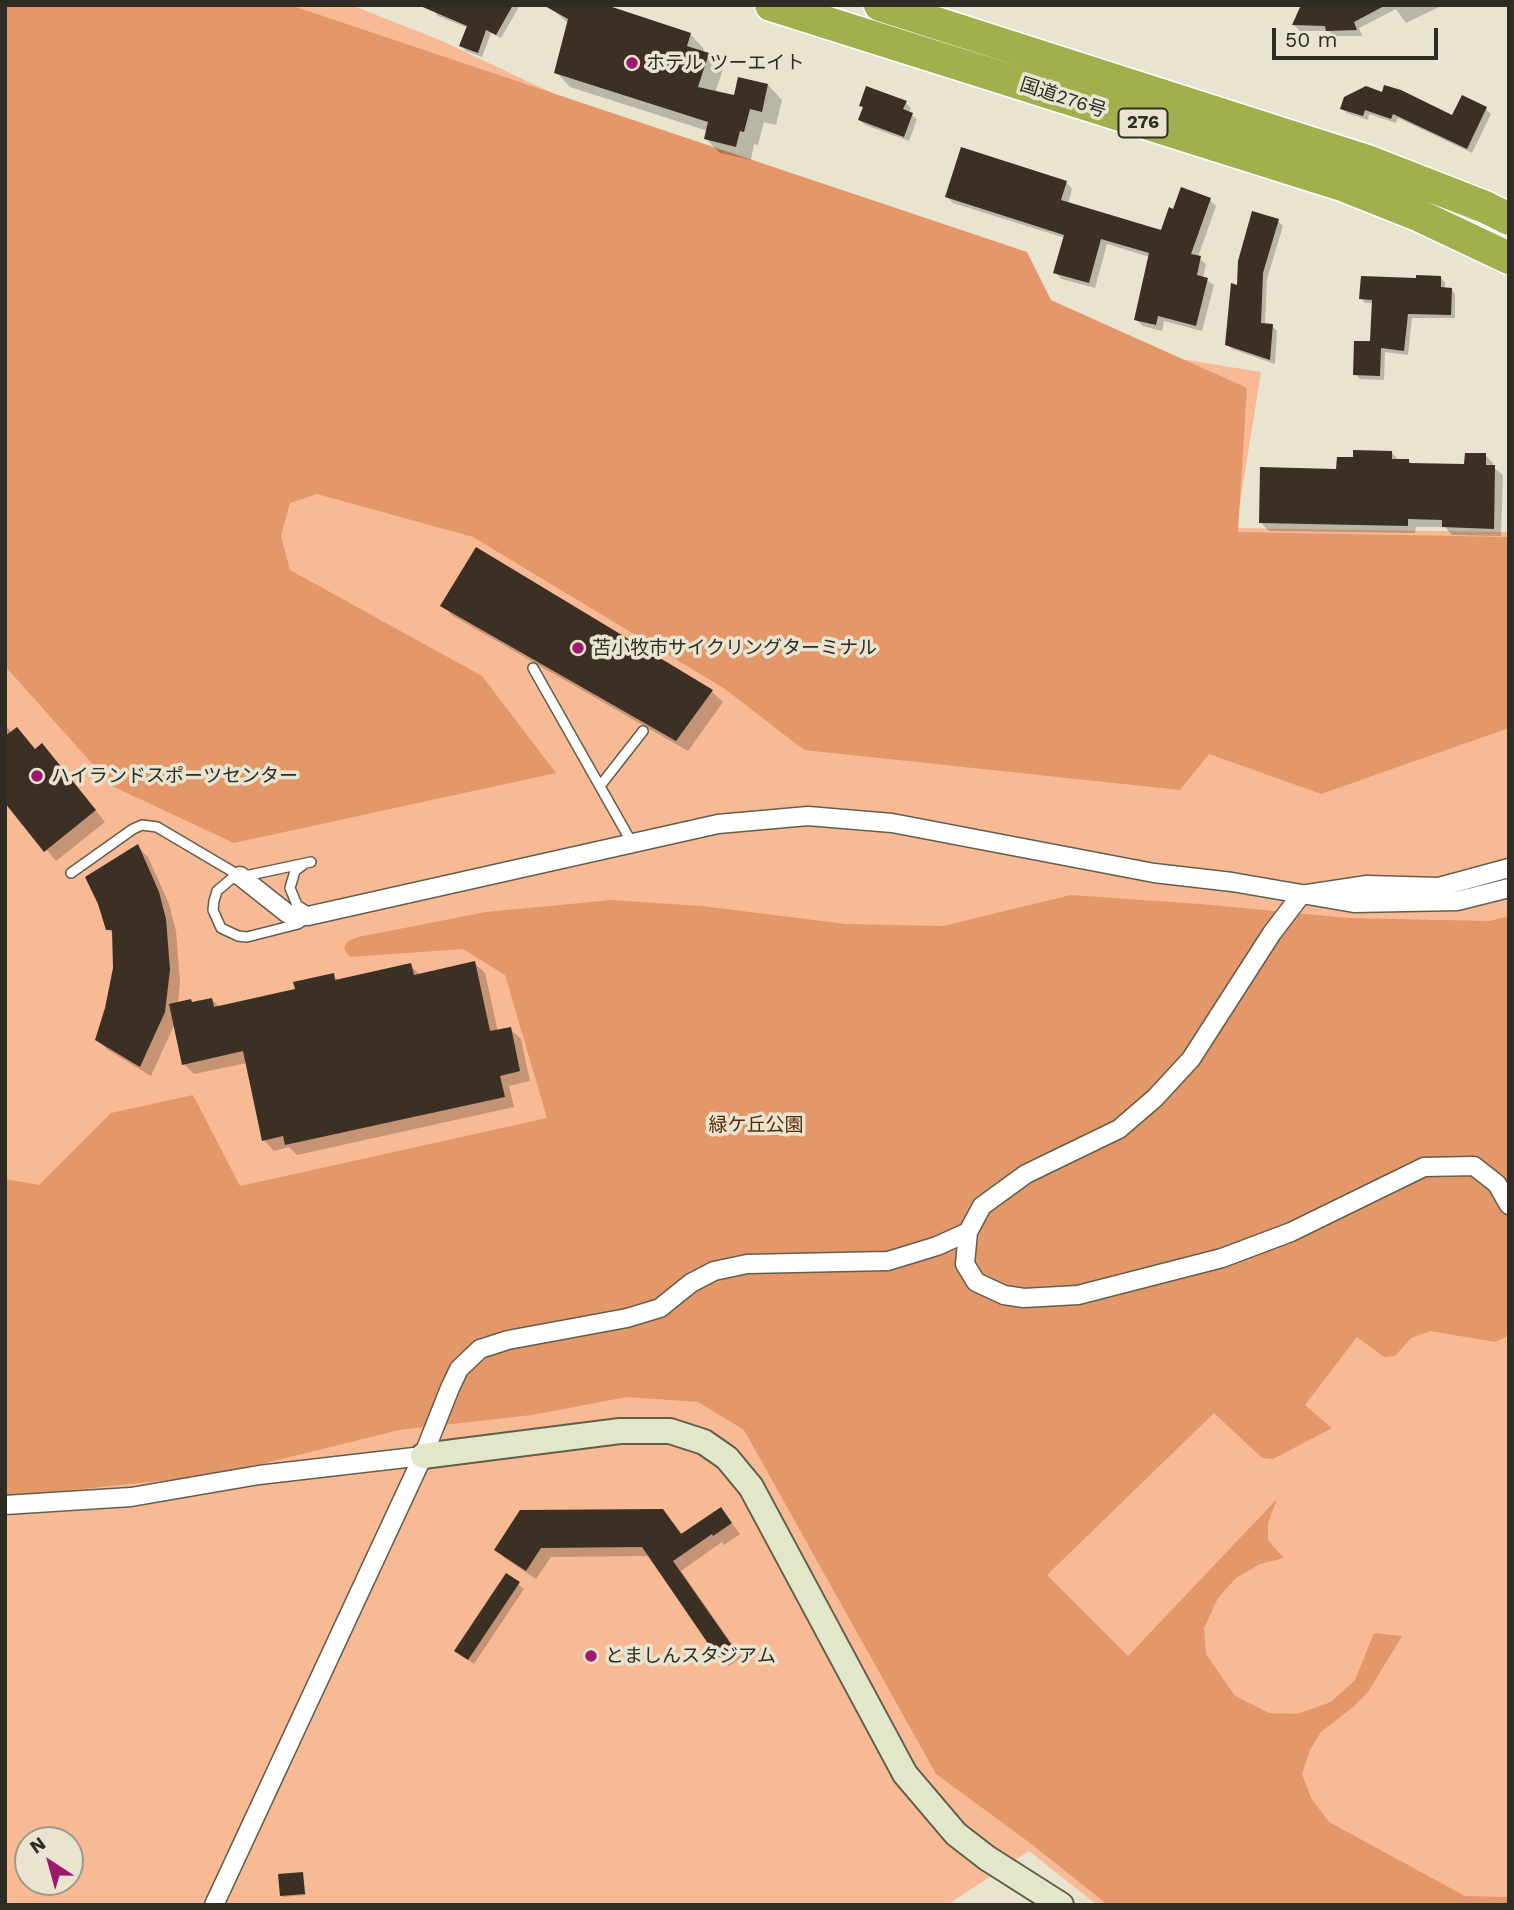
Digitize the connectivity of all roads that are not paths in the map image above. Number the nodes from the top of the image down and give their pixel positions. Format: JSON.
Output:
{"nodes":[{"id":1,"x":771,"y":5,"type":"edge"},
{"id":2,"x":880,"y":5,"type":"edge"},
{"id":3,"x":1509,"y":219,"type":"edge"},
{"id":4,"x":1509,"y":258,"type":"edge"},
{"id":5,"x":533,"y":668,"type":"dead end"},
{"id":6,"x":643,"y":732,"type":"dead end"},
{"id":7,"x":600,"y":786,"type":"junction"},
{"id":8,"x":632,"y":843,"type":"junction"},
{"id":9,"x":1509,"y":868,"type":"edge"},
{"id":10,"x":71,"y":873,"type":"dead end"},
{"id":11,"x":240,"y":876,"type":"junction"},
{"id":12,"x":1509,"y":888,"type":"edge"},
{"id":13,"x":1301,"y":895,"type":"junction"},
{"id":14,"x":315,"y":915,"type":"junction"},
{"id":15,"x":1509,"y":1205,"type":"edge"},
{"id":16,"x":968,"y":1232,"type":"junction"},
{"id":17,"x":423,"y":1456,"type":"junction"},
{"id":18,"x":5,"y":1505,"type":"edge"},
{"id":19,"x":214,"y":1905,"type":"edge"},
{"id":20,"x":1061,"y":1905,"type":"edge"}],
"edges":[{"from":1,"to":4,"type":"highway","name":"国道276号","number":"276"},
{"from":2,"to":3,"type":"highway","name":"国道276号","number":"276"},
{"from":5,"to":7,"type":"lane"},
{"from":6,"to":7,"type":"lane"},
{"from":7,"to":8,"type":"lane"},
{"from":8,"to":13,"type":"street"},
{"from":8,"to":14,"type":"street"},
{"from":9,"to":13,"type":"street"},
{"from":10,"to":11,"type":"lane"},
{"from":11,"to":14,"type":"street"},
{"from":11,"to":14,"type":"lane"},
{"from":11,"to":14,"type":"lane"},
{"from":12,"to":13,"type":"street"},
{"from":13,"to":16,"type":"street"},
{"from":15,"to":16,"type":"street"},
{"from":16,"to":17,"type":"street"},
{"from":17,"to":18,"type":"street"},
{"from":17,"to":19,"type":"street"},
{"from":17,"to":20,"type":"street"}]}
